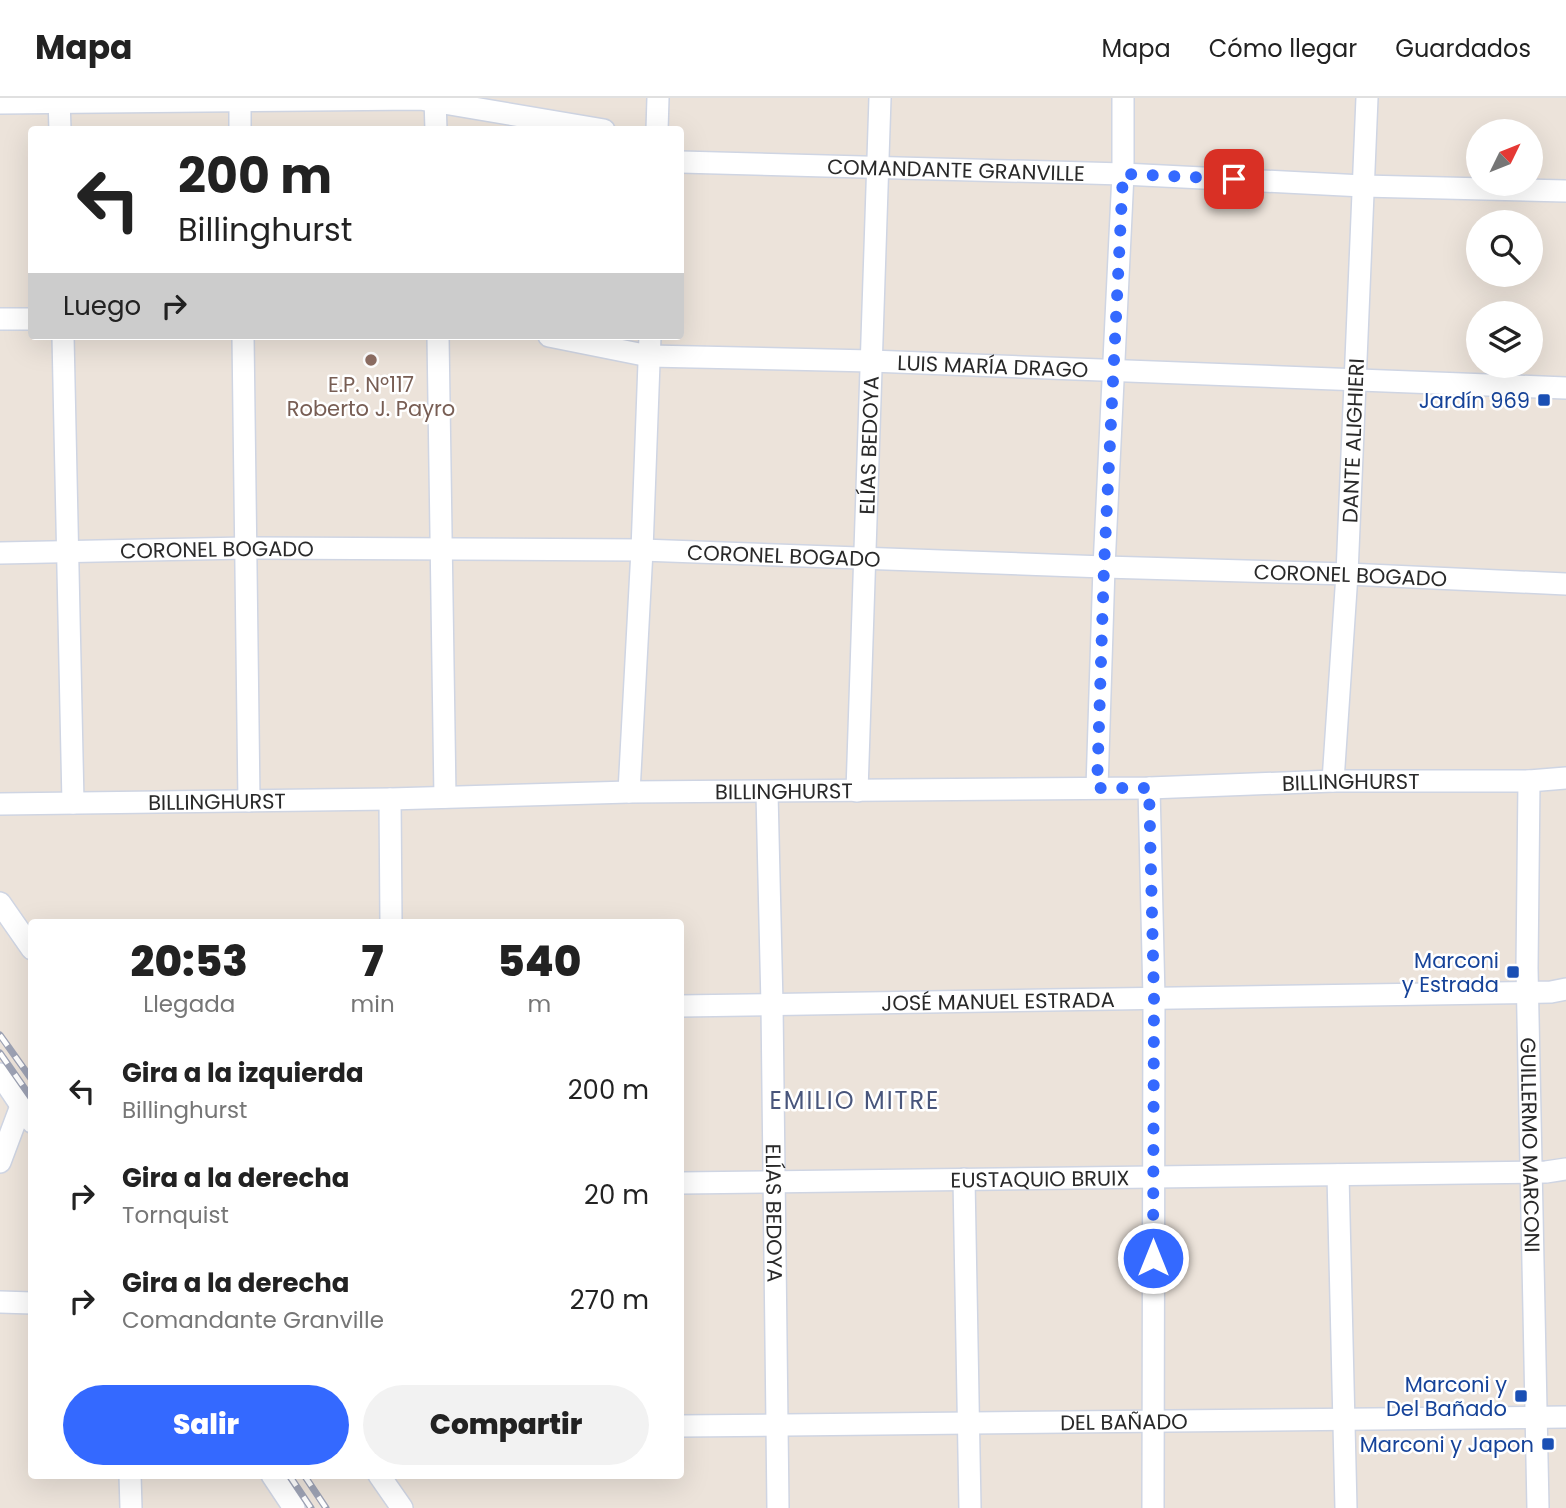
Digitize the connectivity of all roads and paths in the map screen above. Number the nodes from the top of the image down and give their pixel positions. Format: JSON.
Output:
{"nodes":[{"id":1,"x":659,"y":98,"type":"edge"},
{"id":2,"x":880,"y":98,"type":"edge"},
{"id":3,"x":1123,"y":98,"type":"edge"},
{"id":4,"x":1367,"y":98,"type":"edge"},
{"id":5,"x":240,"y":99,"type":"edge"},
{"id":6,"x":435,"y":99,"type":"edge"},
{"id":7,"x":59,"y":100,"type":"edge"},
{"id":8,"x":0,"y":103,"type":"edge"},
{"id":9,"x":60,"y":126,"type":"edge"},
{"id":10,"x":240,"y":126,"type":"edge"},
{"id":11,"x":436,"y":126,"type":"edge"},
{"id":12,"x":582,"y":126,"type":"edge"},
{"id":13,"x":657,"y":126,"type":"edge"},
{"id":14,"x":684,"y":162,"type":"edge"},
{"id":15,"x":876,"y":167,"type":"junction"},
{"id":16,"x":1123,"y":174,"type":"junction"},
{"id":17,"x":1363,"y":186,"type":"junction"},
{"id":18,"x":1566,"y":191,"type":"edge"},
{"id":19,"x":0,"y":319,"type":"edge"},
{"id":20,"x":28,"y":319,"type":"edge"},
{"id":21,"x":63,"y":340,"type":"edge"},
{"id":22,"x":243,"y":340,"type":"edge"},
{"id":23,"x":438,"y":340,"type":"edge"},
{"id":24,"x":589,"y":340,"type":"edge"},
{"id":25,"x":650,"y":346,"type":"edge"},
{"id":26,"x":871,"y":361,"type":"junction"},
{"id":27,"x":1115,"y":372,"type":"junction"},
{"id":28,"x":1354,"y":381,"type":"junction"},
{"id":29,"x":1566,"y":388,"type":"edge"},
{"id":30,"x":246,"y":548,"type":"junction"},
{"id":31,"x":442,"y":548,"type":"junction"},
{"id":32,"x":642,"y":550,"type":"junction"},
{"id":33,"x":67,"y":552,"type":"junction"},
{"id":34,"x":0,"y":553,"type":"edge"},
{"id":35,"x":864,"y":558,"type":"junction"},
{"id":36,"x":1104,"y":567,"type":"junction"},
{"id":37,"x":1347,"y":574,"type":"junction"},
{"id":38,"x":1566,"y":584,"type":"edge"},
{"id":39,"x":1566,"y":778,"type":"edge"},
{"id":40,"x":1333,"y":781,"type":"junction"},
{"id":41,"x":1529,"y":781,"type":"junction"},
{"id":42,"x":1097,"y":788,"type":"junction"},
{"id":43,"x":1149,"y":788,"type":"junction"},
{"id":44,"x":857,"y":790,"type":"junction"},
{"id":45,"x":629,"y":792,"type":"junction"},
{"id":46,"x":767,"y":793,"type":"junction"},
{"id":47,"x":444,"y":797,"type":"junction"},
{"id":48,"x":390,"y":799,"type":"junction"},
{"id":49,"x":249,"y":801,"type":"junction"},
{"id":50,"x":73,"y":803,"type":"junction"},
{"id":51,"x":0,"y":804,"type":"edge"},
{"id":52,"x":0,"y":903,"type":"edge"},
{"id":53,"x":391,"y":919,"type":"edge"},
{"id":54,"x":28,"y":943,"type":"edge"},
{"id":55,"x":1566,"y":989,"type":"edge"},
{"id":56,"x":1528,"y":992,"type":"junction"},
{"id":57,"x":1154,"y":998,"type":"junction"},
{"id":58,"x":772,"y":1005,"type":"junction"},
{"id":59,"x":684,"y":1006,"type":"edge"},
{"id":60,"x":0,"y":1074,"type":"edge"},
{"id":61,"x":26,"y":1114,"type":"edge"},
{"id":62,"x":0,"y":1161,"type":"edge"},
{"id":63,"x":1566,"y":1169,"type":"edge"},
{"id":64,"x":1533,"y":1172,"type":"junction"},
{"id":65,"x":1338,"y":1175,"type":"junction"},
{"id":66,"x":1153,"y":1176,"type":"junction"},
{"id":67,"x":964,"y":1179,"type":"junction"},
{"id":68,"x":684,"y":1183,"type":"edge"},
{"id":69,"x":774,"y":1183,"type":"junction"},
{"id":70,"x":0,"y":1302,"type":"edge"},
{"id":71,"x":28,"y":1303,"type":"edge"},
{"id":72,"x":1566,"y":1417,"type":"edge"},
{"id":73,"x":1536,"y":1418,"type":"junction"},
{"id":74,"x":1345,"y":1420,"type":"junction"},
{"id":75,"x":1152,"y":1422,"type":"junction"},
{"id":76,"x":969,"y":1424,"type":"junction"},
{"id":77,"x":684,"y":1426,"type":"edge"},
{"id":78,"x":776,"y":1426,"type":"junction"},
{"id":79,"x":130,"y":1479,"type":"edge"},
{"id":80,"x":275,"y":1479,"type":"edge"},
{"id":81,"x":382,"y":1479,"type":"edge"},
{"id":82,"x":131,"y":1508,"type":"edge"},
{"id":83,"x":294,"y":1508,"type":"edge"},
{"id":84,"x":402,"y":1508,"type":"edge"},
{"id":85,"x":778,"y":1508,"type":"edge"},
{"id":86,"x":970,"y":1508,"type":"edge"},
{"id":87,"x":1153,"y":1508,"type":"edge"},
{"id":88,"x":1346,"y":1508,"type":"edge"},
{"id":89,"x":1538,"y":1508,"type":"edge"}],
"edges":[{"from":1,"to":13,"type":"street"},
{"from":2,"to":15,"type":"street","name":"ELÍAS BEDOYA"},
{"from":3,"to":16,"type":"street"},
{"from":4,"to":17,"type":"street","name":"DANTE ALIGHIERI"},
{"from":5,"to":6,"type":"street"},
{"from":5,"to":7,"type":"street"},
{"from":5,"to":10,"type":"street"},
{"from":6,"to":11,"type":"street"},
{"from":6,"to":12,"type":"street"},
{"from":7,"to":8,"type":"street"},
{"from":7,"to":9,"type":"street"},
{"from":14,"to":15,"type":"street","name":"COMANDANTE GRANVILLE"},
{"from":15,"to":16,"type":"street","name":"COMANDANTE GRANVILLE"},
{"from":15,"to":26,"type":"street","name":"ELÍAS BEDOYA"},
{"from":16,"to":17,"type":"street","name":"COMANDANTE GRANVILLE"},
{"from":16,"to":27,"type":"street"},
{"from":17,"to":18,"type":"street","name":"COMANDANTE GRANVILLE"},
{"from":17,"to":28,"type":"street","name":"DANTE ALIGHIERI"},
{"from":19,"to":20,"type":"street"},
{"from":21,"to":33,"type":"street"},
{"from":22,"to":30,"type":"street"},
{"from":23,"to":31,"type":"street"},
{"from":24,"to":25,"type":"street","name":"LUIS MARÍA DRAGO"},
{"from":25,"to":26,"type":"street","name":"LUIS MARÍA DRAGO"},
{"from":25,"to":32,"type":"street"},
{"from":26,"to":27,"type":"street","name":"LUIS MARÍA DRAGO"},
{"from":26,"to":35,"type":"street","name":"ELÍAS BEDOYA"},
{"from":27,"to":28,"type":"street","name":"LUIS MARÍA DRAGO"},
{"from":27,"to":36,"type":"street"},
{"from":28,"to":29,"type":"street","name":"LUIS MARÍA DRAGO"},
{"from":28,"to":37,"type":"street","name":"DANTE ALIGHIERI"},
{"from":30,"to":31,"type":"street","name":"CORONEL BOGADO"},
{"from":30,"to":33,"type":"street","name":"CORONEL BOGADO"},
{"from":30,"to":49,"type":"street"},
{"from":31,"to":32,"type":"street","name":"CORONEL BOGADO"},
{"from":31,"to":47,"type":"street"},
{"from":32,"to":35,"type":"street","name":"CORONEL BOGADO"},
{"from":32,"to":45,"type":"street"},
{"from":33,"to":34,"type":"street","name":"CORONEL BOGADO"},
{"from":33,"to":50,"type":"street"},
{"from":35,"to":36,"type":"street","name":"CORONEL BOGADO"},
{"from":35,"to":44,"type":"street","name":"ELÍAS BEDOYA"},
{"from":36,"to":37,"type":"street","name":"CORONEL BOGADO"},
{"from":36,"to":42,"type":"street"},
{"from":37,"to":38,"type":"street","name":"CORONEL BOGADO"},
{"from":37,"to":40,"type":"street","name":"DANTE ALIGHIERI"},
{"from":39,"to":41,"type":"street","name":"BILLINGHURST"},
{"from":40,"to":41,"type":"street","name":"BILLINGHURST"},
{"from":40,"to":43,"type":"street","name":"BILLINGHURST"},
{"from":41,"to":56,"type":"street","name":"GUILLERMO MARCONI"},
{"from":42,"to":43,"type":"street","name":"BILLINGHURST"},
{"from":42,"to":44,"type":"street","name":"BILLINGHURST"},
{"from":43,"to":57,"type":"street"},
{"from":44,"to":46,"type":"street","name":"BILLINGHURST"},
{"from":45,"to":46,"type":"street","name":"BILLINGHURST"},
{"from":45,"to":47,"type":"street","name":"BILLINGHURST"},
{"from":46,"to":58,"type":"street","name":"ELÍAS BEDOYA"},
{"from":47,"to":48,"type":"street","name":"BILLINGHURST"},
{"from":48,"to":49,"type":"street","name":"BILLINGHURST"},
{"from":48,"to":53,"type":"street"},
{"from":49,"to":50,"type":"street","name":"BILLINGHURST"},
{"from":50,"to":51,"type":"street","name":"BILLINGHURST"},
{"from":52,"to":54,"type":"street"},
{"from":55,"to":56,"type":"street","name":"JOSÉ MANUEL ESTRADA"},
{"from":56,"to":57,"type":"street","name":"JOSÉ MANUEL ESTRADA"},
{"from":56,"to":64,"type":"street","name":"GUILLERMO MARCONI"},
{"from":57,"to":58,"type":"street","name":"JOSÉ MANUEL ESTRADA"},
{"from":57,"to":66,"type":"street"},
{"from":58,"to":59,"type":"street","name":"JOSÉ MANUEL ESTRADA"},
{"from":58,"to":69,"type":"street","name":"ELÍAS BEDOYA"},
{"from":60,"to":61,"type":"street"},
{"from":61,"to":62,"type":"street"},
{"from":63,"to":64,"type":"street","name":"EUSTAQUIO BRUIX"},
{"from":64,"to":65,"type":"street","name":"EUSTAQUIO BRUIX"},
{"from":64,"to":73,"type":"street","name":"GUILLERMO MARCONI"},
{"from":65,"to":66,"type":"street","name":"EUSTAQUIO BRUIX"},
{"from":65,"to":74,"type":"street"},
{"from":66,"to":67,"type":"street","name":"EUSTAQUIO BRUIX"},
{"from":66,"to":75,"type":"street"},
{"from":67,"to":69,"type":"street","name":"EUSTAQUIO BRUIX"},
{"from":67,"to":76,"type":"street"},
{"from":68,"to":69,"type":"street","name":"EUSTAQUIO BRUIX"},
{"from":69,"to":78,"type":"street","name":"ELÍAS BEDOYA"},
{"from":70,"to":71,"type":"street"},
{"from":72,"to":73,"type":"street","name":"DEL BAÑADO"},
{"from":73,"to":74,"type":"street","name":"DEL BAÑADO"},
{"from":73,"to":89,"type":"street","name":"GUILLERMO MARCONI"},
{"from":74,"to":75,"type":"street","name":"DEL BAÑADO"},
{"from":74,"to":88,"type":"street"},
{"from":75,"to":76,"type":"street","name":"DEL BAÑADO"},
{"from":75,"to":87,"type":"street"},
{"from":76,"to":78,"type":"street","name":"DEL BAÑADO"},
{"from":76,"to":86,"type":"street"},
{"from":77,"to":78,"type":"street","name":"DEL BAÑADO"},
{"from":78,"to":85,"type":"street","name":"ELÍAS BEDOYA"},
{"from":79,"to":82,"type":"street"},
{"from":80,"to":83,"type":"street"},
{"from":81,"to":84,"type":"street"}]}
